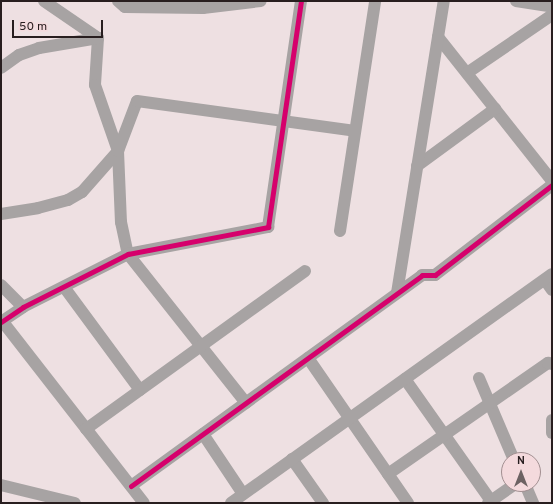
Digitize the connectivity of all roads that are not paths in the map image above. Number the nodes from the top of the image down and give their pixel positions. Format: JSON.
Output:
{"nodes":[{"id":1,"x":44,"y":1,"type":"edge"},
{"id":2,"x":118,"y":1,"type":"edge"},
{"id":3,"x":261,"y":1,"type":"edge"},
{"id":4,"x":301,"y":1,"type":"edge"},
{"id":5,"x":375,"y":1,"type":"edge"},
{"id":6,"x":444,"y":1,"type":"edge"},
{"id":7,"x":516,"y":1,"type":"edge"},
{"id":8,"x":552,"y":7,"type":"edge"},
{"id":9,"x":552,"y":15,"type":"edge"},
{"id":10,"x":438,"y":37,"type":"junction"},
{"id":11,"x":98,"y":38,"type":"junction"},
{"id":12,"x":1,"y":68,"type":"edge"},
{"id":13,"x":467,"y":73,"type":"junction"},
{"id":14,"x":495,"y":109,"type":"junction"},
{"id":15,"x":283,"y":121,"type":"junction"},
{"id":16,"x":355,"y":131,"type":"junction"},
{"id":17,"x":118,"y":151,"type":"junction"},
{"id":18,"x":418,"y":166,"type":"junction"},
{"id":19,"x":552,"y":181,"type":"edge"},
{"id":20,"x":552,"y":185,"type":"edge"},
{"id":21,"x":1,"y":214,"type":"edge"},
{"id":22,"x":340,"y":231,"type":"dead end"},
{"id":23,"x":128,"y":254,"type":"junction"},
{"id":24,"x":305,"y":271,"type":"dead end"},
{"id":25,"x":548,"y":277,"type":"edge"},
{"id":26,"x":1,"y":285,"type":"edge"},
{"id":27,"x":64,"y":287,"type":"junction"},
{"id":28,"x":552,"y":290,"type":"edge"},
{"id":29,"x":398,"y":293,"type":"junction"},
{"id":30,"x":22,"y":307,"type":"junction"},
{"id":31,"x":2,"y":322,"type":"edge"},
{"id":32,"x":201,"y":346,"type":"junction"},
{"id":33,"x":308,"y":358,"type":"junction"},
{"id":34,"x":552,"y":364,"type":"edge"},
{"id":35,"x":479,"y":378,"type":"dead end"},
{"id":36,"x":404,"y":379,"type":"junction"},
{"id":37,"x":140,"y":390,"type":"junction"},
{"id":38,"x":246,"y":403,"type":"junction"},
{"id":39,"x":490,"y":404,"type":"junction"},
{"id":40,"x":350,"y":418,"type":"junction"},
{"id":41,"x":552,"y":420,"type":"edge"},
{"id":42,"x":86,"y":428,"type":"junction"},
{"id":43,"x":552,"y":432,"type":"edge"},
{"id":44,"x":203,"y":434,"type":"junction"},
{"id":45,"x":444,"y":435,"type":"junction"},
{"id":46,"x":511,"y":452,"type":"edge"},
{"id":47,"x":292,"y":459,"type":"junction"},
{"id":48,"x":388,"y":474,"type":"junction"},
{"id":49,"x":1,"y":485,"type":"edge"},
{"id":50,"x":131,"y":486,"type":"junction"},
{"id":51,"x":504,"y":492,"type":"edge"},
{"id":52,"x":528,"y":492,"type":"edge"},
{"id":53,"x":239,"y":499,"type":"edge"},
{"id":54,"x":490,"y":502,"type":"edge"},
{"id":55,"x":75,"y":503,"type":"edge"},
{"id":56,"x":144,"y":503,"type":"edge"},
{"id":57,"x":323,"y":503,"type":"edge"},
{"id":58,"x":408,"y":503,"type":"edge"},
{"id":59,"x":533,"y":503,"type":"edge"}],
"edges":[{"from":1,"to":11,"type":"street"},
{"from":2,"to":3,"type":"street"},
{"from":4,"to":15,"type":"street"},
{"from":5,"to":16,"type":"street"},
{"from":6,"to":10,"type":"street"},
{"from":7,"to":8,"type":"street"},
{"from":9,"to":13,"type":"street"},
{"from":10,"to":13,"type":"street"},
{"from":10,"to":18,"type":"street"},
{"from":11,"to":12,"type":"street"},
{"from":11,"to":17,"type":"street"},
{"from":13,"to":14,"type":"street"},
{"from":14,"to":18,"type":"street"},
{"from":14,"to":19,"type":"street"},
{"from":15,"to":16,"type":"street"},
{"from":15,"to":17,"type":"street"},
{"from":15,"to":23,"type":"street"},
{"from":16,"to":22,"type":"street"},
{"from":17,"to":21,"type":"street"},
{"from":17,"to":23,"type":"street"},
{"from":18,"to":29,"type":"street"},
{"from":20,"to":29,"type":"street"},
{"from":23,"to":27,"type":"street"},
{"from":23,"to":32,"type":"street"},
{"from":24,"to":32,"type":"street"},
{"from":25,"to":28,"type":"street"},
{"from":25,"to":36,"type":"street"},
{"from":26,"to":30,"type":"street"},
{"from":27,"to":30,"type":"street"},
{"from":27,"to":37,"type":"street"},
{"from":29,"to":33,"type":"street"},
{"from":30,"to":31,"type":"street"},
{"from":31,"to":42,"type":"street"},
{"from":32,"to":37,"type":"street"},
{"from":32,"to":38,"type":"street"},
{"from":33,"to":38,"type":"street"},
{"from":33,"to":40,"type":"street"},
{"from":34,"to":39,"type":"street"},
{"from":35,"to":39,"type":"street"},
{"from":36,"to":40,"type":"street"},
{"from":36,"to":45,"type":"street"},
{"from":37,"to":42,"type":"street"},
{"from":38,"to":44,"type":"street"},
{"from":39,"to":45,"type":"street"},
{"from":39,"to":46,"type":"street"},
{"from":40,"to":47,"type":"street"},
{"from":40,"to":48,"type":"street"},
{"from":41,"to":43,"type":"street"},
{"from":42,"to":50,"type":"street"},
{"from":44,"to":50,"type":"street"},
{"from":44,"to":53,"type":"street"},
{"from":45,"to":48,"type":"street"},
{"from":45,"to":54,"type":"street"},
{"from":47,"to":53,"type":"street"},
{"from":47,"to":57,"type":"street"},
{"from":48,"to":58,"type":"street"},
{"from":49,"to":55,"type":"street"},
{"from":50,"to":56,"type":"street"},
{"from":51,"to":54,"type":"street"},
{"from":52,"to":59,"type":"street"}]}
